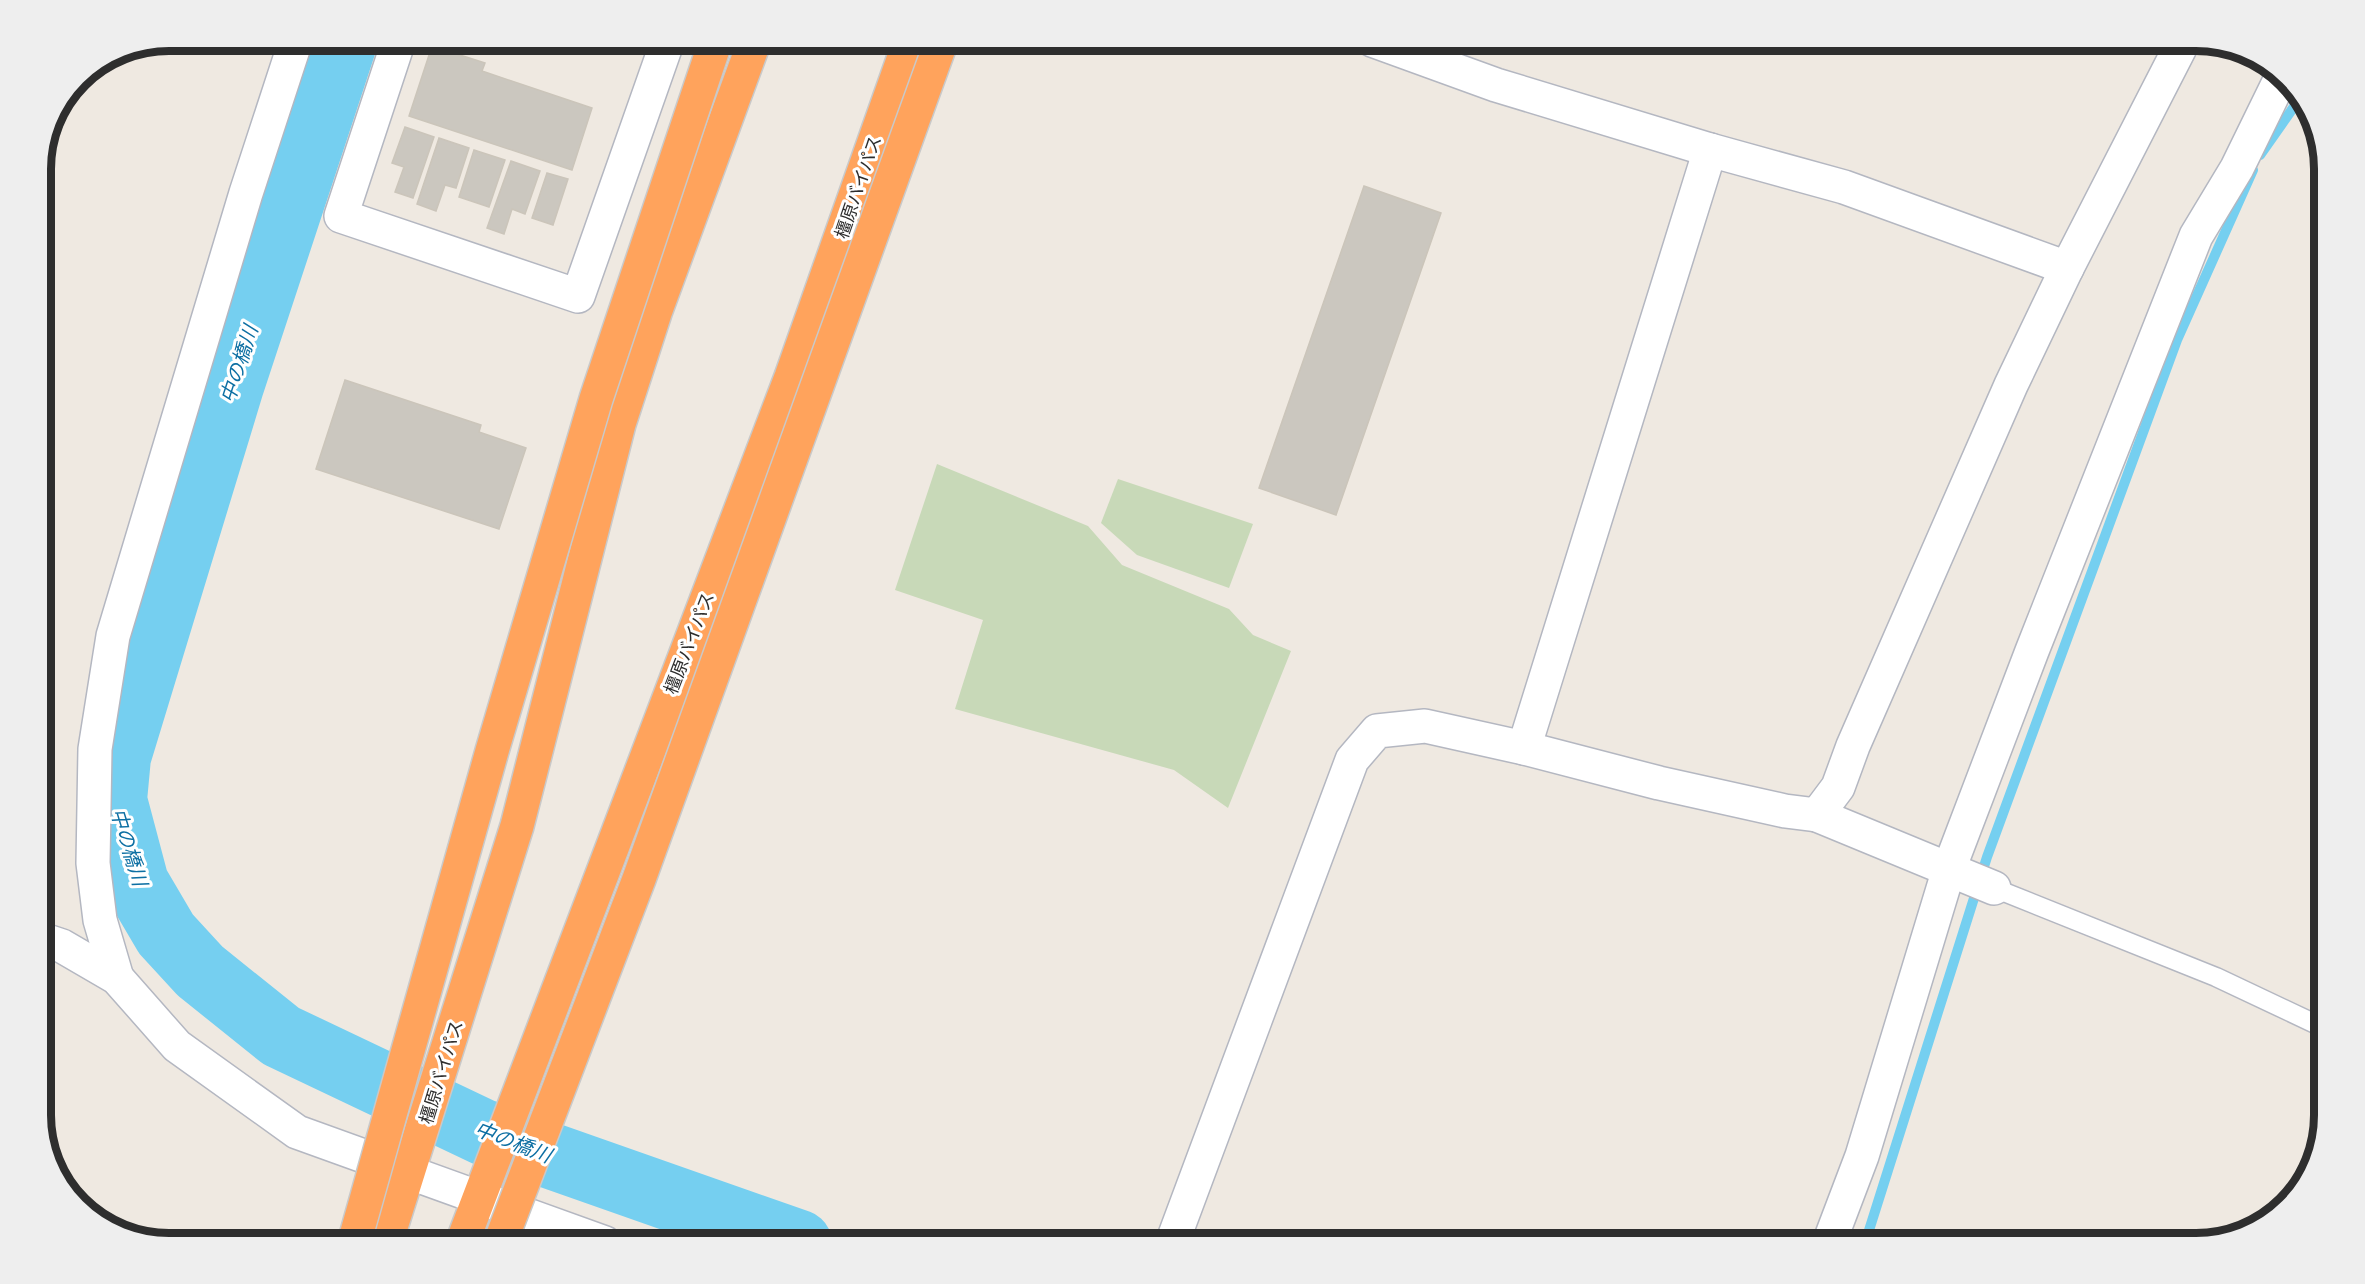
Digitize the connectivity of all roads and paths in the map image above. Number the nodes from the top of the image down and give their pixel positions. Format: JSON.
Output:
{"nodes":[{"id":1,"x":292,"y":51,"type":"edge"},
{"id":2,"x":395,"y":51,"type":"edge"},
{"id":3,"x":664,"y":51,"type":"edge"},
{"id":4,"x":712,"y":51,"type":"edge"},
{"id":5,"x":751,"y":51,"type":"edge"},
{"id":6,"x":906,"y":51,"type":"edge"},
{"id":7,"x":938,"y":51,"type":"edge"},
{"id":8,"x":1402,"y":51,"type":"edge"},
{"id":9,"x":2178,"y":51,"type":"edge"},
{"id":10,"x":2278,"y":84,"type":"edge"},
{"id":11,"x":1710,"y":150,"type":"junction"},
{"id":12,"x":2067,"y":268,"type":"junction"},
{"id":13,"x":1524,"y":748,"type":"junction"},
{"id":14,"x":1817,"y":815,"type":"junction"},
{"id":15,"x":1956,"y":872,"type":"junction"},
{"id":16,"x":1994,"y":888,"type":"joint"},
{"id":17,"x":51,"y":942,"type":"edge"},
{"id":18,"x":117,"y":978,"type":"junction"},
{"id":19,"x":2314,"y":1023,"type":"edge"},
{"id":20,"x":412,"y":1164,"type":"junction"},
{"id":21,"x":481,"y":1186,"type":"junction"},
{"id":22,"x":357,"y":1233,"type":"edge"},
{"id":23,"x":390,"y":1233,"type":"edge"},
{"id":24,"x":466,"y":1233,"type":"edge"},
{"id":25,"x":504,"y":1233,"type":"edge"},
{"id":26,"x":581,"y":1233,"type":"edge"},
{"id":27,"x":1176,"y":1233,"type":"edge"},
{"id":28,"x":1833,"y":1233,"type":"edge"}],
"edges":[{"from":1,"to":18,"type":"street"},
{"from":2,"to":3,"type":"street"},
{"from":4,"to":22,"type":"highway","bridge":true},
{"from":5,"to":20,"type":"highway","name":"橿原バイパス"},
{"from":6,"to":21,"type":"highway","name":"橿原バイパス"},
{"from":7,"to":25,"type":"highway","bridge":true},
{"from":8,"to":11,"type":"street"},
{"from":9,"to":12,"type":"street"},
{"from":10,"to":15,"type":"street"},
{"from":11,"to":12,"type":"street"},
{"from":11,"to":13,"type":"street"},
{"from":12,"to":14,"type":"street"},
{"from":13,"to":14,"type":"street"},
{"from":13,"to":27,"type":"street"},
{"from":14,"to":15,"type":"street"},
{"from":15,"to":16,"type":"street"},
{"from":15,"to":28,"type":"street"},
{"from":16,"to":19,"type":"lane"},
{"from":17,"to":18,"type":"street"},
{"from":18,"to":20,"type":"street"},
{"from":20,"to":21,"type":"street"},
{"from":20,"to":23,"type":"highway","name":"橿原バイパス"},
{"from":21,"to":24,"type":"highway","name":"橿原バイパス"},
{"from":21,"to":26,"type":"street"}]}
